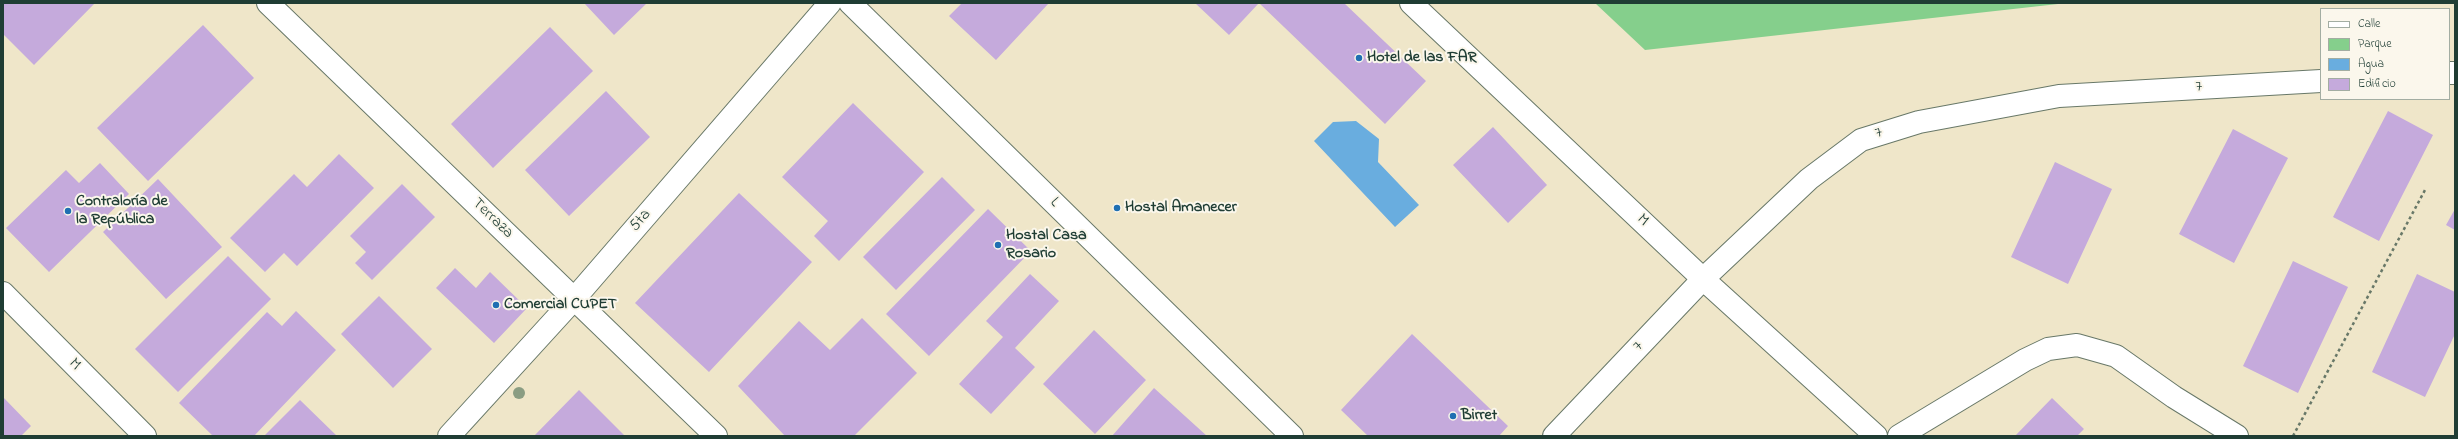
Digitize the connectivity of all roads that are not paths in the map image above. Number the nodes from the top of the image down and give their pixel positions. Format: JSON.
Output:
{"nodes":[{"id":1,"x":268,"y":3,"type":"edge"},
{"id":2,"x":830,"y":3,"type":"edge"},
{"id":3,"x":850,"y":3,"type":"edge"},
{"id":4,"x":1411,"y":3,"type":"edge"},
{"id":5,"x":2320,"y":81,"type":"edge"},
{"id":6,"x":1703,"y":279,"type":"junction"},
{"id":7,"x":3,"y":293,"type":"edge"},
{"id":8,"x":574,"y":299,"type":"junction"},
{"id":9,"x":145,"y":436,"type":"edge"},
{"id":10,"x":449,"y":436,"type":"edge"},
{"id":11,"x":716,"y":436,"type":"edge"},
{"id":12,"x":1292,"y":436,"type":"edge"},
{"id":13,"x":1554,"y":436,"type":"edge"},
{"id":14,"x":1876,"y":436,"type":"edge"},
{"id":15,"x":1899,"y":436,"type":"edge"},
{"id":16,"x":2237,"y":436,"type":"edge"}],
"edges":[{"from":1,"to":8,"type":"street","name":"Terraza"},
{"from":2,"to":8,"type":"street","name":"5ta"},
{"from":3,"to":12,"type":"street","name":"L"},
{"from":4,"to":6,"type":"street","name":"M"},
{"from":5,"to":6,"type":"street","name":"7"},
{"from":6,"to":13,"type":"street","name":"7"},
{"from":6,"to":14,"type":"street","name":"M"},
{"from":7,"to":9,"type":"street","name":"M"},
{"from":8,"to":10,"type":"street","name":"5ta"},
{"from":8,"to":11,"type":"street","name":"Terraza"},
{"from":15,"to":16,"type":"street"}]}
